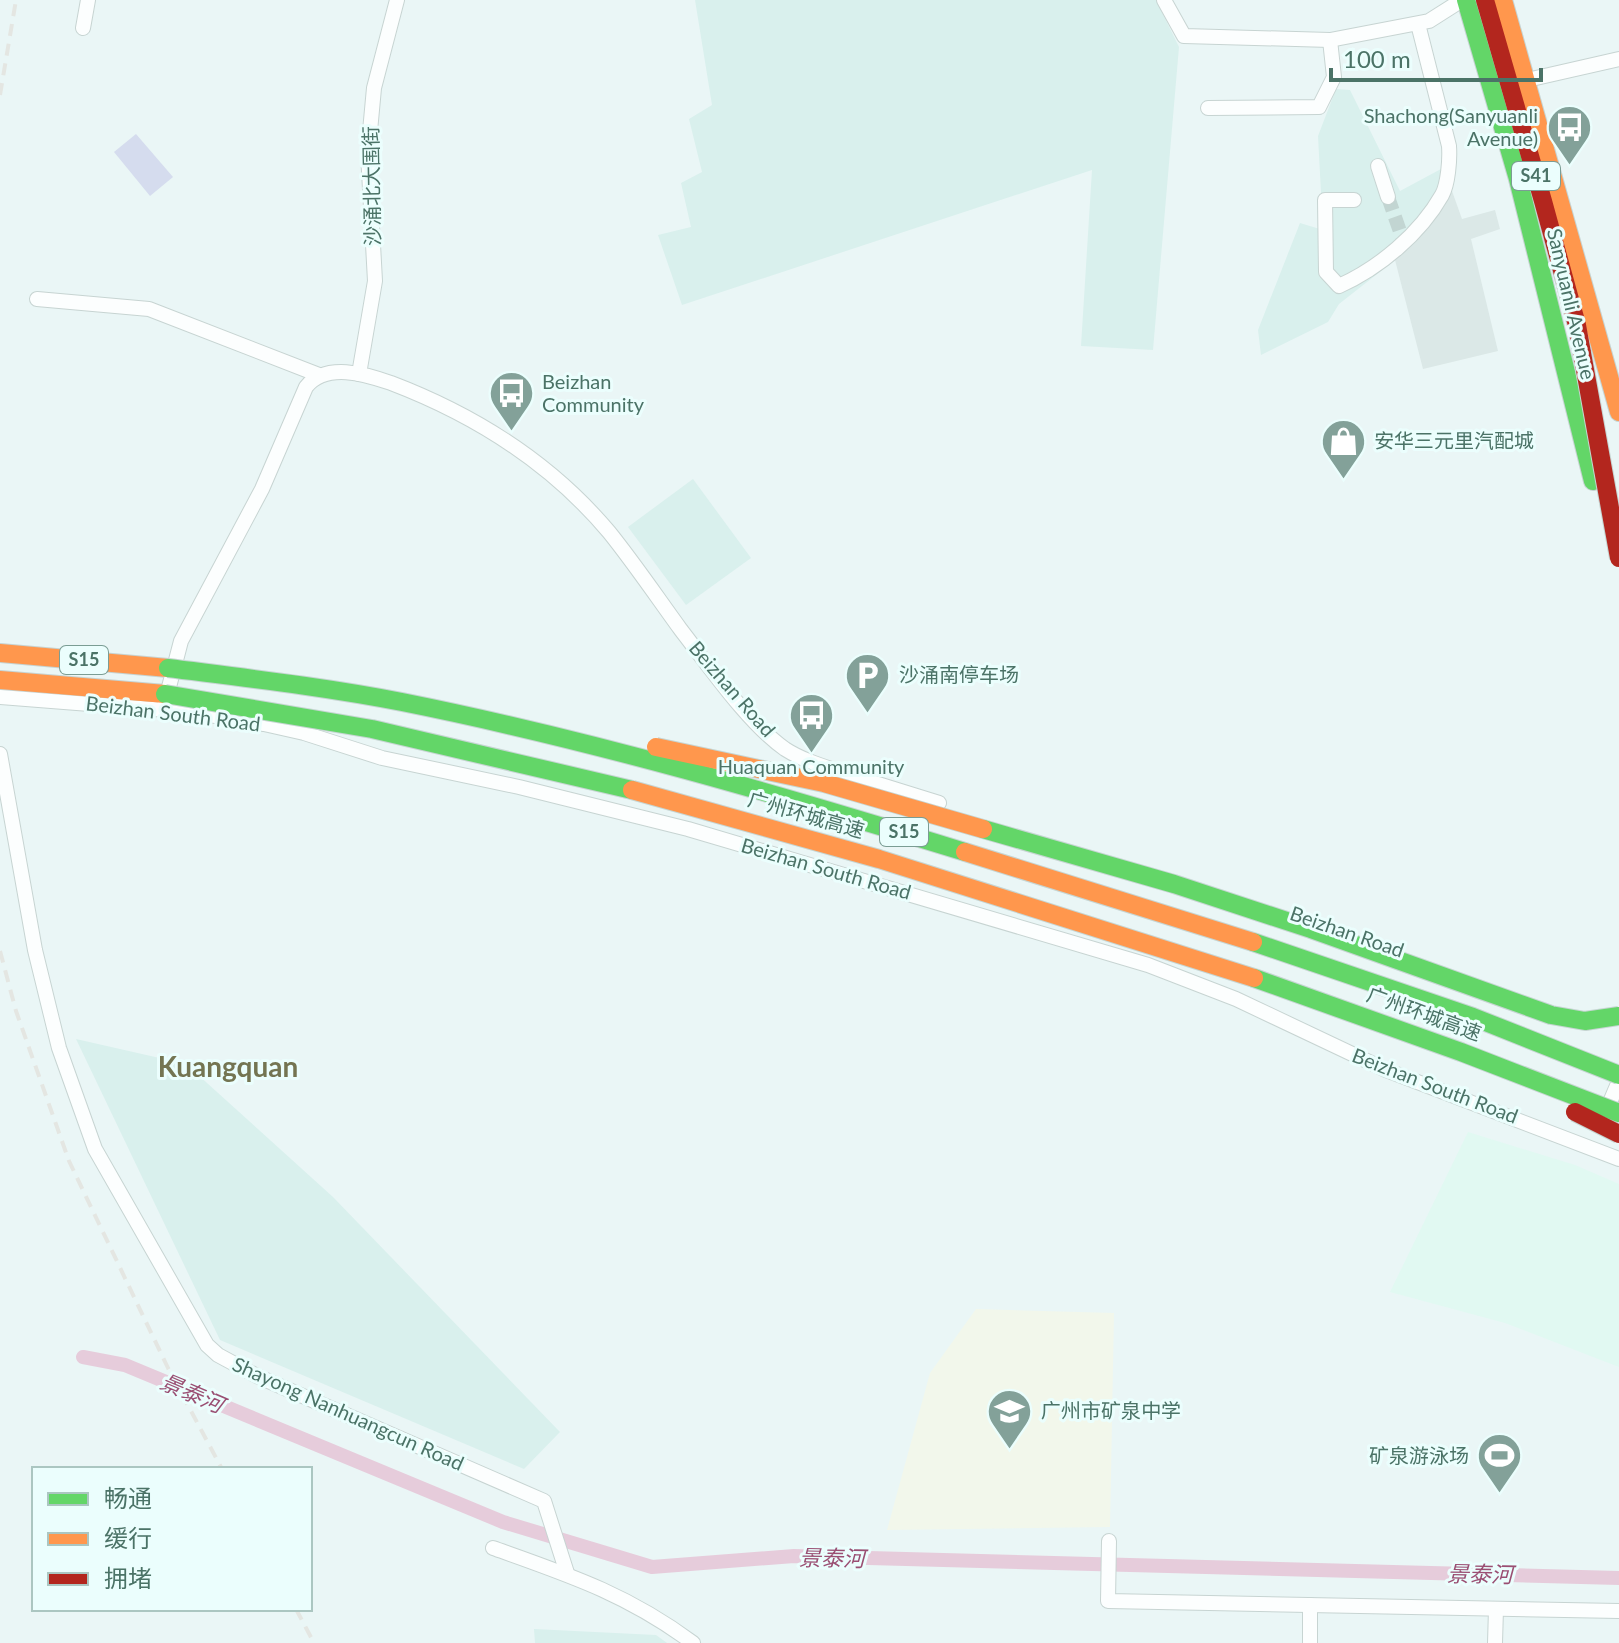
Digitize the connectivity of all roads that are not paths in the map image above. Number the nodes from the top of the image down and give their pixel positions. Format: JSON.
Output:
{"nodes":[{"id":1,"x":88,"y":0,"type":"edge"},
{"id":2,"x":397,"y":0,"type":"edge"},
{"id":3,"x":1164,"y":0,"type":"edge"},
{"id":4,"x":1464,"y":0,"type":"edge"},
{"id":5,"x":1485,"y":0,"type":"edge"},
{"id":6,"x":1503,"y":0,"type":"edge"},
{"id":7,"x":1418,"y":24,"type":"junction"},
{"id":8,"x":83,"y":28,"type":"dead end"},
{"id":9,"x":1330,"y":40,"type":"junction"},
{"id":10,"x":1619,"y":59,"type":"edge"},
{"id":11,"x":1527,"y":80,"type":"junction"},
{"id":12,"x":1208,"y":108,"type":"dead end"},
{"id":13,"x":1378,"y":166,"type":"dead end"},
{"id":14,"x":1388,"y":197,"type":"tunnel mouth"},
{"id":15,"x":1354,"y":200,"type":"dead end"},
{"id":16,"x":37,"y":299,"type":"dead end"},
{"id":17,"x":1602,"y":349,"type":"junction"},
{"id":18,"x":1582,"y":353,"type":"junction"},
{"id":19,"x":1562,"y":362,"type":"junction"},
{"id":20,"x":359,"y":374,"type":"junction"},
{"id":21,"x":319,"y":375,"type":"junction"},
{"id":22,"x":1618,"y":404,"type":"edge"},
{"id":23,"x":1574,"y":412,"type":"junction"},
{"id":24,"x":1619,"y":485,"type":"edge"},
{"id":25,"x":1619,"y":558,"type":"edge"},
{"id":26,"x":1619,"y":573,"type":"edge"},
{"id":27,"x":0,"y":653,"type":"edge"},
{"id":28,"x":0,"y":680,"type":"edge"},
{"id":29,"x":0,"y":697,"type":"edge"},
{"id":30,"x":435,"y":709,"type":"junction"},
{"id":31,"x":163,"y":710,"type":"junction"},
{"id":32,"x":0,"y":754,"type":"edge"},
{"id":33,"x":1619,"y":1016,"type":"edge"},
{"id":34,"x":1372,"y":1018,"type":"junction"},
{"id":35,"x":1619,"y":1029,"type":"edge"},
{"id":36,"x":1619,"y":1078,"type":"edge"},
{"id":37,"x":1619,"y":1113,"type":"edge"},
{"id":38,"x":1619,"y":1134,"type":"edge"},
{"id":39,"x":1591,"y":1147,"type":"junction"},
{"id":40,"x":1619,"y":1159,"type":"edge"},
{"id":41,"x":1109,"y":1541,"type":"dead end"},
{"id":42,"x":493,"y":1548,"type":"dead end"},
{"id":43,"x":567,"y":1573,"type":"junction"},
{"id":44,"x":1310,"y":1605,"type":"junction"},
{"id":45,"x":1496,"y":1609,"type":"junction"},
{"id":46,"x":1619,"y":1611,"type":"edge"},
{"id":47,"x":693,"y":1643,"type":"edge"},
{"id":48,"x":1310,"y":1643,"type":"edge"},
{"id":49,"x":1495,"y":1643,"type":"edge"}],
"edges":[{"from":1,"to":8,"type":"street"},
{"from":2,"to":20,"type":"street","name":"沙涌北大围街"},
{"from":3,"to":9,"type":"street"},
{"from":4,"to":7,"type":"street"},
{"from":4,"to":19,"type":"main road","name":"Sanyuanli Avenue"},
{"from":5,"to":18,"type":"main road","number":"S41"},
{"from":6,"to":11,"type":"main road","name":"Sanyuanli Avenue"},
{"from":7,"to":9,"type":"street"},
{"from":7,"to":15,"type":"street"},
{"from":9,"to":12,"type":"street"},
{"from":10,"to":11,"type":"street"},
{"from":11,"to":17,"type":"main road","name":"Sanyuanli Avenue"},
{"from":13,"to":14,"type":"street"},
{"from":16,"to":21,"type":"street"},
{"from":17,"to":19,"type":"street"},
{"from":17,"to":22,"type":"main road","name":"Sanyuanli Avenue"},
{"from":18,"to":24,"type":"main road","number":"S41","bridge":true},
{"from":18,"to":25,"type":"main road","bridge":true},
{"from":19,"to":23,"type":"main road","name":"Sanyuanli Avenue"},
{"from":20,"to":21,"type":"street","name":"Beizhan Road"},
{"from":20,"to":35,"type":"street","name":"Beizhan Road"},
{"from":21,"to":31,"type":"street"},
{"from":22,"to":23,"type":"main road"},
{"from":23,"to":26,"type":"main road","name":"Sanyuanli Avenue"},
{"from":27,"to":30,"type":"main road","name":"广州环城高速","number":"S15","bridge":true},
{"from":28,"to":34,"type":"main road","name":"广州环城高速","number":"S15","bridge":true},
{"from":29,"to":31,"type":"street","name":"Beizhan South Road"},
{"from":30,"to":33,"type":"main road","bridge":true},
{"from":30,"to":36,"type":"main road","name":"广州环城高速","number":"S15","bridge":true},
{"from":31,"to":39,"type":"street","name":"Beizhan South Road"},
{"from":32,"to":43,"type":"street","name":"Shayong Nanhuangcun Road"},
{"from":34,"to":37,"type":"main road","name":"广州环城高速","number":"S15","bridge":true},
{"from":34,"to":38,"type":"main road","bridge":true},
{"from":36,"to":39,"type":"street"},
{"from":39,"to":40,"type":"street","name":"Beizhan South Road"},
{"from":41,"to":44,"type":"street"},
{"from":42,"to":43,"type":"street"},
{"from":43,"to":47,"type":"street"},
{"from":44,"to":45,"type":"street"},
{"from":44,"to":48,"type":"street"},
{"from":45,"to":46,"type":"street"},
{"from":45,"to":49,"type":"street"}]}
